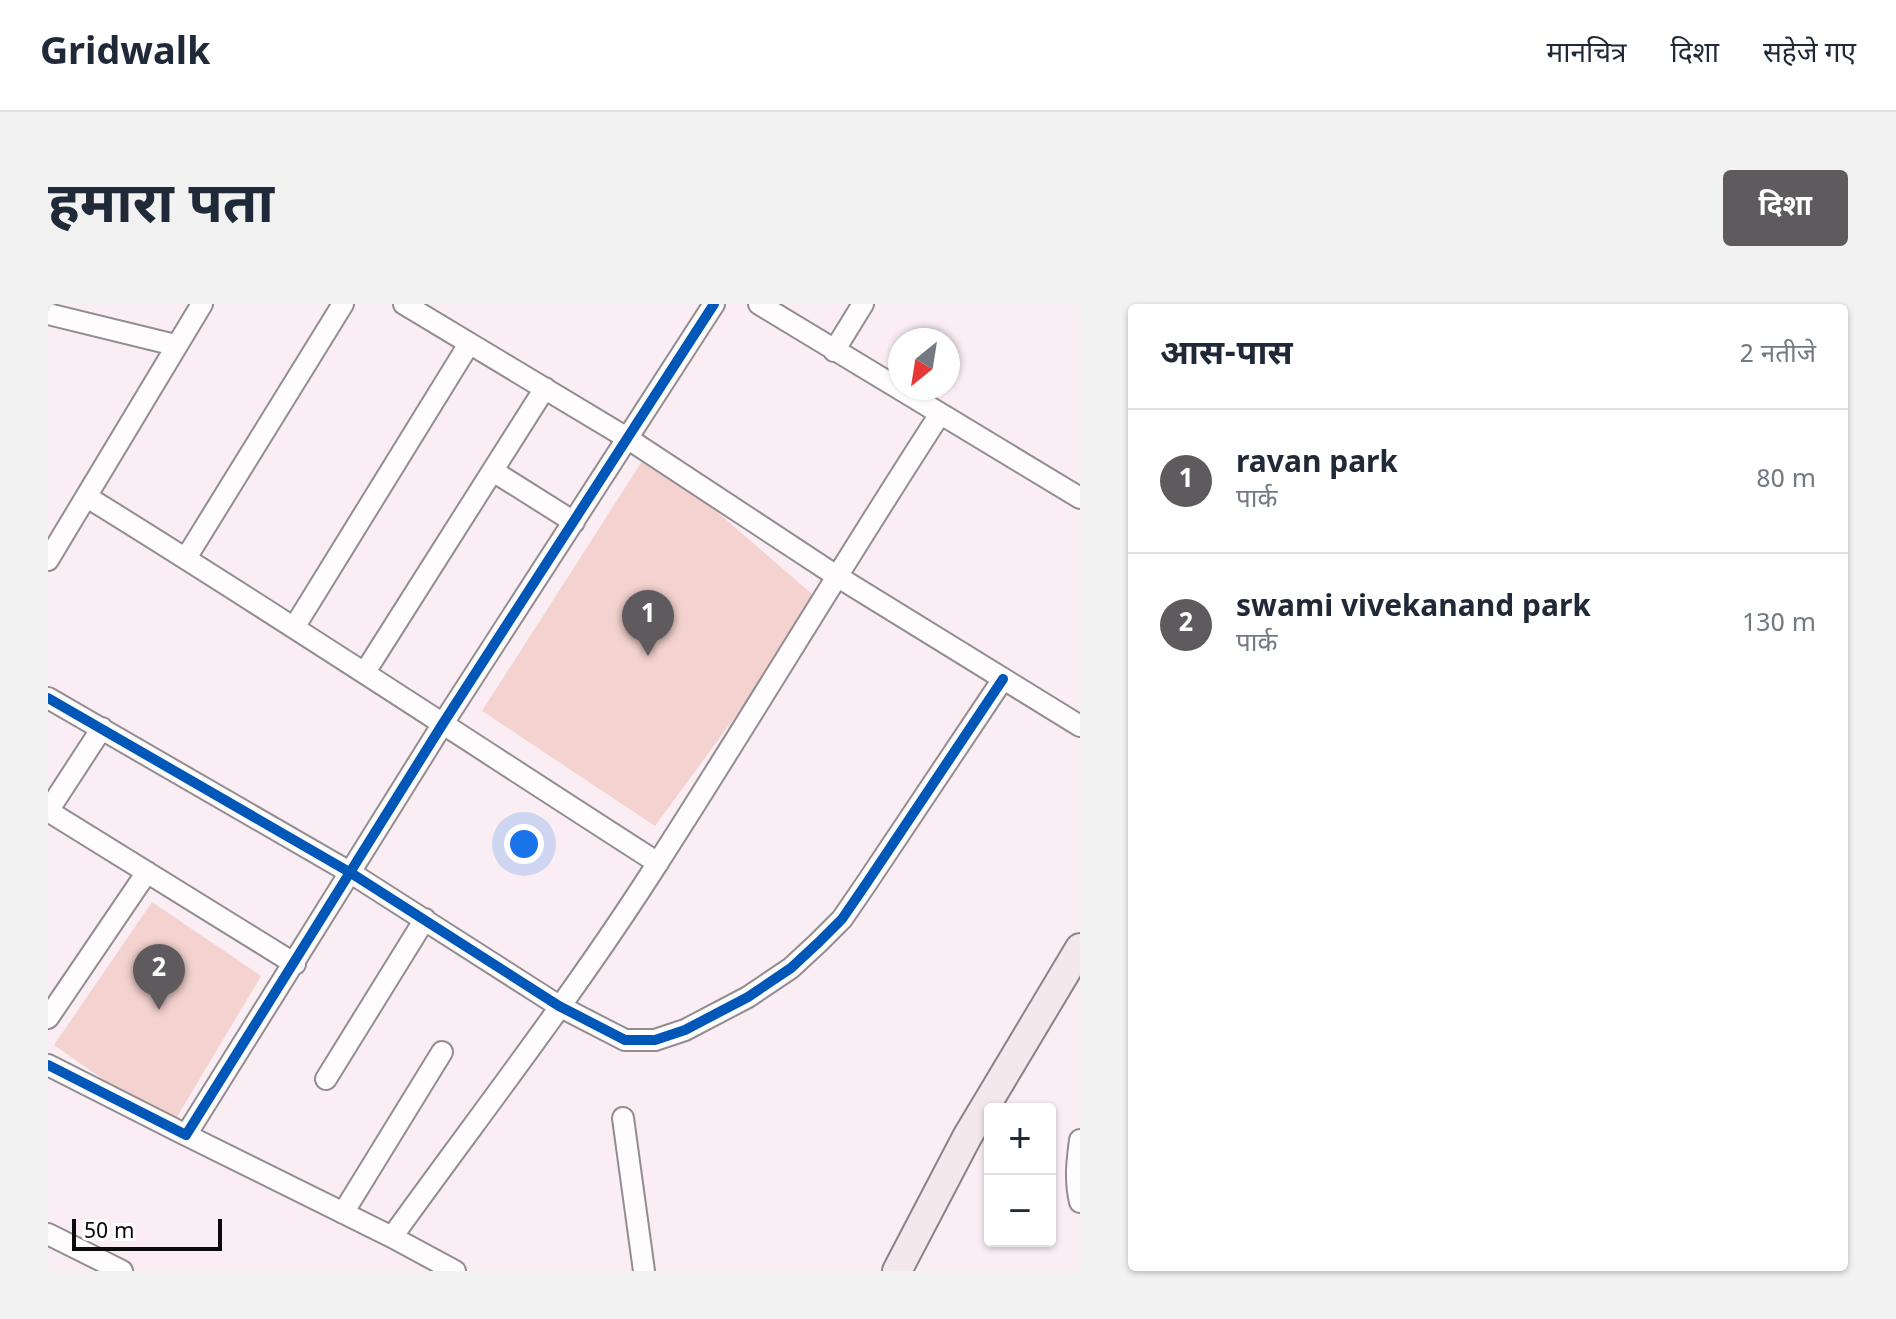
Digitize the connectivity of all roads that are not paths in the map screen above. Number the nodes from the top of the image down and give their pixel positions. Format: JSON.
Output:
{"nodes":[{"id":1,"x":202,"y":304,"type":"edge"},
{"id":2,"x":343,"y":304,"type":"edge"},
{"id":3,"x":404,"y":304,"type":"edge"},
{"id":4,"x":714,"y":304,"type":"edge"},
{"id":5,"x":759,"y":304,"type":"edge"},
{"id":6,"x":863,"y":304,"type":"edge"},
{"id":7,"x":48,"y":314,"type":"edge"},
{"id":8,"x":469,"y":344,"type":"junction"},
{"id":9,"x":175,"y":345,"type":"junction"},
{"id":10,"x":834,"y":351,"type":"junction"},
{"id":11,"x":545,"y":388,"type":"junction"},
{"id":12,"x":940,"y":414,"type":"junction"},
{"id":13,"x":627,"y":438,"type":"junction"},
{"id":14,"x":493,"y":471,"type":"junction"},
{"id":15,"x":87,"y":497,"type":"junction"},
{"id":16,"x":1080,"y":498,"type":"edge"},
{"id":17,"x":574,"y":522,"type":"junction"},
{"id":18,"x":186,"y":558,"type":"junction"},
{"id":19,"x":48,"y":560,"type":"edge"},
{"id":20,"x":835,"y":575,"type":"junction"},
{"id":21,"x":295,"y":626,"type":"junction"},
{"id":22,"x":365,"y":672,"type":"junction"},
{"id":23,"x":1003,"y":679,"type":"junction"},
{"id":24,"x":48,"y":698,"type":"edge"},
{"id":25,"x":442,"y":725,"type":"junction"},
{"id":26,"x":1080,"y":726,"type":"edge"},
{"id":27,"x":102,"y":728,"type":"junction"},
{"id":28,"x":48,"y":811,"type":"edge"},
{"id":29,"x":658,"y":863,"type":"junction"},
{"id":30,"x":147,"y":872,"type":"junction"},
{"id":31,"x":351,"y":873,"type":"junction"},
{"id":32,"x":425,"y":919,"type":"junction"},
{"id":33,"x":1080,"y":948,"type":"edge"},
{"id":34,"x":295,"y":964,"type":"junction"},
{"id":35,"x":559,"y":1006,"type":"junction"},
{"id":36,"x":48,"y":1018,"type":"edge"},
{"id":37,"x":442,"y":1052,"type":"dead end"},
{"id":38,"x":48,"y":1065,"type":"edge"},
{"id":39,"x":326,"y":1079,"type":"dead end"},
{"id":40,"x":623,"y":1118,"type":"dead end"},
{"id":41,"x":186,"y":1135,"type":"junction"},
{"id":42,"x":1080,"y":1140,"type":"edge"},
{"id":43,"x":1080,"y":1202,"type":"edge"},
{"id":44,"x":343,"y":1213,"type":"junction"},
{"id":45,"x":48,"y":1234,"type":"edge"},
{"id":46,"x":392,"y":1237,"type":"junction"},
{"id":47,"x":122,"y":1271,"type":"edge"},
{"id":48,"x":455,"y":1271,"type":"edge"},
{"id":49,"x":644,"y":1271,"type":"edge"},
{"id":50,"x":897,"y":1271,"type":"edge"}],
"edges":[{"from":1,"to":9,"type":"street"},
{"from":2,"to":18,"type":"street"},
{"from":3,"to":8,"type":"street"},
{"from":4,"to":13,"type":"street"},
{"from":5,"to":10,"type":"street"},
{"from":6,"to":10,"type":"street"},
{"from":7,"to":9,"type":"street"},
{"from":8,"to":11,"type":"street"},
{"from":8,"to":21,"type":"street"},
{"from":9,"to":15,"type":"street"},
{"from":10,"to":12,"type":"street"},
{"from":11,"to":13,"type":"street"},
{"from":11,"to":14,"type":"street"},
{"from":12,"to":16,"type":"street"},
{"from":12,"to":20,"type":"street"},
{"from":13,"to":17,"type":"street"},
{"from":13,"to":20,"type":"street"},
{"from":14,"to":17,"type":"street"},
{"from":14,"to":22,"type":"street"},
{"from":15,"to":18,"type":"street"},
{"from":15,"to":19,"type":"street"},
{"from":17,"to":25,"type":"street"},
{"from":18,"to":21,"type":"street"},
{"from":20,"to":23,"type":"street"},
{"from":20,"to":29,"type":"street"},
{"from":21,"to":22,"type":"street"},
{"from":22,"to":25,"type":"street"},
{"from":23,"to":26,"type":"street"},
{"from":23,"to":35,"type":"street"},
{"from":24,"to":27,"type":"street"},
{"from":25,"to":29,"type":"street"},
{"from":25,"to":31,"type":"street"},
{"from":27,"to":28,"type":"street"},
{"from":27,"to":31,"type":"street"},
{"from":28,"to":30,"type":"street"},
{"from":29,"to":35,"type":"street"},
{"from":30,"to":34,"type":"street"},
{"from":30,"to":36,"type":"street"},
{"from":31,"to":32,"type":"street"},
{"from":31,"to":34,"type":"street"},
{"from":32,"to":35,"type":"street"},
{"from":32,"to":39,"type":"street"},
{"from":33,"to":50,"type":"street"},
{"from":34,"to":41,"type":"street"},
{"from":35,"to":46,"type":"street"},
{"from":37,"to":44,"type":"street"},
{"from":38,"to":41,"type":"street"},
{"from":40,"to":49,"type":"street"},
{"from":41,"to":44,"type":"street"},
{"from":42,"to":43,"type":"street"},
{"from":44,"to":46,"type":"street"},
{"from":45,"to":47,"type":"street"},
{"from":46,"to":48,"type":"street"}]}
